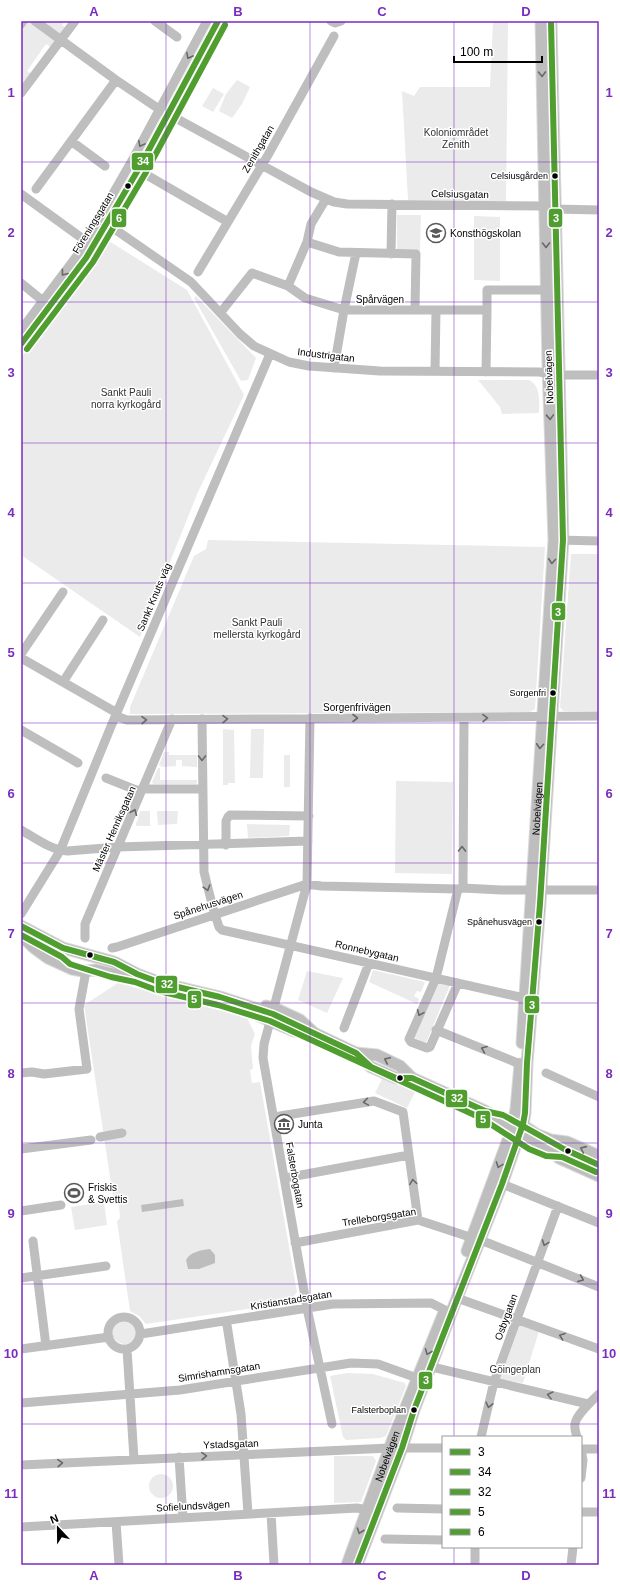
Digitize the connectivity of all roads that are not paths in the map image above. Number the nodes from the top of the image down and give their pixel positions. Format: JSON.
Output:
{"nodes":[{"id":1,"x":23,"y":21,"type":"edge"},
{"id":2,"x":35,"y":21,"type":"edge"},
{"id":3,"x":75,"y":21,"type":"edge"},
{"id":4,"x":155,"y":21,"type":"edge"},
{"id":5,"x":207,"y":21,"type":"edge"},
{"id":6,"x":218,"y":21,"type":"edge"},
{"id":7,"x":541,"y":21,"type":"edge"},
{"id":8,"x":551,"y":21,"type":"edge"},
{"id":9,"x":21,"y":24,"type":"edge"},
{"id":10,"x":334,"y":36,"type":"dead end"},
{"id":11,"x":177,"y":37,"type":"dead end"},
{"id":12,"x":61,"y":40,"type":"junction"},
{"id":13,"x":116,"y":80,"type":"junction"},
{"id":14,"x":21,"y":93,"type":"edge"},
{"id":15,"x":159,"y":109,"type":"junction"},
{"id":16,"x":168,"y":114,"type":"junction"},
{"id":17,"x":71,"y":141,"type":"junction"},
{"id":18,"x":262,"y":165,"type":"junction"},
{"id":19,"x":105,"y":166,"type":"dead end"},
{"id":20,"x":138,"y":170,"type":"junction"},
{"id":21,"x":36,"y":189,"type":"dead end"},
{"id":22,"x":21,"y":194,"type":"edge"},
{"id":23,"x":326,"y":199,"type":"junction"},
{"id":24,"x":392,"y":204,"type":"junction"},
{"id":25,"x":550,"y":208,"type":"junction"},
{"id":26,"x":599,"y":210,"type":"edge"},
{"id":27,"x":103,"y":221,"type":"junction"},
{"id":28,"x":228,"y":222,"type":"junction"},
{"id":29,"x":307,"y":242,"type":"junction"},
{"id":30,"x":90,"y":243,"type":"junction"},
{"id":31,"x":356,"y":253,"type":"junction"},
{"id":32,"x":391,"y":254,"type":"junction"},
{"id":33,"x":198,"y":272,"type":"dead end"},
{"id":34,"x":21,"y":283,"type":"edge"},
{"id":35,"x":288,"y":286,"type":"junction"},
{"id":36,"x":547,"y":290,"type":"junction"},
{"id":37,"x":44,"y":301,"type":"junction"},
{"id":38,"x":344,"y":310,"type":"junction"},
{"id":39,"x":415,"y":310,"type":"junction"},
{"id":40,"x":436,"y":310,"type":"junction"},
{"id":41,"x":487,"y":310,"type":"junction"},
{"id":42,"x":221,"y":312,"type":"junction"},
{"id":43,"x":21,"y":330,"type":"edge"},
{"id":44,"x":21,"y":344,"type":"edge"},
{"id":45,"x":270,"y":354,"type":"junction"},
{"id":46,"x":334,"y":368,"type":"junction"},
{"id":47,"x":436,"y":371,"type":"junction"},
{"id":48,"x":486,"y":372,"type":"junction"},
{"id":49,"x":554,"y":374,"type":"junction"},
{"id":50,"x":599,"y":374,"type":"edge"},
{"id":51,"x":558,"y":540,"type":"junction"},
{"id":52,"x":599,"y":541,"type":"edge"},
{"id":53,"x":63,"y":592,"type":"dead end"},
{"id":54,"x":103,"y":620,"type":"dead end"},
{"id":55,"x":21,"y":654,"type":"edge"},
{"id":56,"x":21,"y":658,"type":"edge"},
{"id":57,"x":63,"y":682,"type":"junction"},
{"id":58,"x":116,"y":714,"type":"junction"},
{"id":59,"x":599,"y":716,"type":"edge"},
{"id":60,"x":547,"y":717,"type":"junction"},
{"id":61,"x":310,"y":718,"type":"junction"},
{"id":62,"x":464,"y":718,"type":"junction"},
{"id":63,"x":172,"y":719,"type":"junction"},
{"id":64,"x":202,"y":719,"type":"junction"},
{"id":65,"x":21,"y":730,"type":"edge"},
{"id":66,"x":78,"y":763,"type":"dead end"},
{"id":67,"x":106,"y":778,"type":"dead end"},
{"id":68,"x":144,"y":789,"type":"junction"},
{"id":69,"x":202,"y":789,"type":"junction"},
{"id":70,"x":309,"y":816,"type":"junction"},
{"id":71,"x":21,"y":830,"type":"edge"},
{"id":72,"x":308,"y":842,"type":"junction"},
{"id":73,"x":226,"y":845,"type":"junction"},
{"id":74,"x":204,"y":846,"type":"junction"},
{"id":75,"x":118,"y":847,"type":"junction"},
{"id":76,"x":60,"y":850,"type":"junction"},
{"id":77,"x":307,"y":884,"type":"junction"},
{"id":78,"x":460,"y":888,"type":"junction"},
{"id":79,"x":536,"y":890,"type":"junction"},
{"id":80,"x":599,"y":890,"type":"edge"},
{"id":81,"x":21,"y":914,"type":"edge"},
{"id":82,"x":215,"y":914,"type":"junction"},
{"id":83,"x":21,"y":926,"type":"edge"},
{"id":84,"x":21,"y":938,"type":"edge"},
{"id":85,"x":85,"y":938,"type":"dead end"},
{"id":86,"x":291,"y":945,"type":"junction"},
{"id":87,"x":112,"y":948,"type":"dead end"},
{"id":88,"x":369,"y":963,"type":"junction"},
{"id":89,"x":86,"y":971,"type":"junction"},
{"id":90,"x":436,"y":978,"type":"junction"},
{"id":91,"x":161,"y":983,"type":"junction"},
{"id":92,"x":458,"y":983,"type":"junction"},
{"id":93,"x":524,"y":998,"type":"junction"},
{"id":94,"x":273,"y":1015,"type":"junction"},
{"id":95,"x":344,"y":1028,"type":"dead end"},
{"id":96,"x":436,"y":1030,"type":"junction"},
{"id":97,"x":520,"y":1064,"type":"junction"},
{"id":98,"x":21,"y":1073,"type":"edge"},
{"id":99,"x":546,"y":1073,"type":"dead end"},
{"id":100,"x":599,"y":1097,"type":"edge"},
{"id":101,"x":274,"y":1117,"type":"junction"},
{"id":102,"x":517,"y":1127,"type":"junction"},
{"id":103,"x":122,"y":1133,"type":"dead end"},
{"id":104,"x":21,"y":1149,"type":"edge"},
{"id":105,"x":409,"y":1155,"type":"junction"},
{"id":106,"x":599,"y":1156,"type":"edge"},
{"id":107,"x":599,"y":1176,"type":"edge"},
{"id":108,"x":285,"y":1178,"type":"junction"},
{"id":109,"x":502,"y":1184,"type":"junction"},
{"id":110,"x":61,"y":1205,"type":"dead end"},
{"id":111,"x":558,"y":1206,"type":"junction"},
{"id":112,"x":21,"y":1210,"type":"edge"},
{"id":113,"x":418,"y":1220,"type":"junction"},
{"id":114,"x":599,"y":1223,"type":"edge"},
{"id":115,"x":476,"y":1239,"type":"junction"},
{"id":116,"x":33,"y":1241,"type":"dead end"},
{"id":117,"x":296,"y":1243,"type":"junction"},
{"id":118,"x":538,"y":1262,"type":"junction"},
{"id":119,"x":106,"y":1266,"type":"dead end"},
{"id":120,"x":37,"y":1276,"type":"junction"},
{"id":121,"x":21,"y":1278,"type":"edge"},
{"id":122,"x":599,"y":1287,"type":"edge"},
{"id":123,"x":457,"y":1298,"type":"junction"},
{"id":124,"x":307,"y":1308,"type":"junction"},
{"id":125,"x":445,"y":1310,"type":"junction"},
{"id":126,"x":517,"y":1320,"type":"junction"},
{"id":127,"x":227,"y":1325,"type":"dead end"},
{"id":128,"x":140,"y":1334,"type":"junction"},
{"id":129,"x":109,"y":1337,"type":"junction"},
{"id":130,"x":46,"y":1346,"type":"junction"},
{"id":131,"x":21,"y":1349,"type":"edge"},
{"id":132,"x":127,"y":1349,"type":"junction"},
{"id":133,"x":599,"y":1349,"type":"edge"},
{"id":134,"x":319,"y":1367,"type":"junction"},
{"id":135,"x":432,"y":1367,"type":"junction"},
{"id":136,"x":417,"y":1378,"type":"junction"},
{"id":137,"x":237,"y":1381,"type":"junction"},
{"id":138,"x":494,"y":1382,"type":"junction"},
{"id":139,"x":130,"y":1393,"type":"junction"},
{"id":140,"x":599,"y":1394,"type":"edge"},
{"id":141,"x":21,"y":1403,"type":"edge"},
{"id":142,"x":588,"y":1404,"type":"junction"},
{"id":143,"x":332,"y":1424,"type":"dead end"},
{"id":144,"x":481,"y":1436,"type":"edge"},
{"id":145,"x":577,"y":1436,"type":"edge"},
{"id":146,"x":390,"y":1448,"type":"junction"},
{"id":147,"x":402,"y":1448,"type":"junction"},
{"id":148,"x":442,"y":1448,"type":"edge"},
{"id":149,"x":582,"y":1449,"type":"edge"},
{"id":150,"x":599,"y":1449,"type":"edge"},
{"id":151,"x":244,"y":1454,"type":"junction"},
{"id":152,"x":582,"y":1454,"type":"edge"},
{"id":153,"x":179,"y":1457,"type":"junction"},
{"id":154,"x":134,"y":1459,"type":"junction"},
{"id":155,"x":21,"y":1465,"type":"edge"},
{"id":156,"x":582,"y":1469,"type":"edge"},
{"id":157,"x":398,"y":1508,"type":"dead end"},
{"id":158,"x":442,"y":1509,"type":"edge"},
{"id":159,"x":367,"y":1510,"type":"junction"},
{"id":160,"x":582,"y":1512,"type":"edge"},
{"id":161,"x":599,"y":1512,"type":"edge"},
{"id":162,"x":271,"y":1513,"type":"junction"},
{"id":163,"x":248,"y":1514,"type":"junction"},
{"id":164,"x":183,"y":1518,"type":"junction"},
{"id":165,"x":116,"y":1522,"type":"junction"},
{"id":166,"x":21,"y":1527,"type":"edge"},
{"id":167,"x":385,"y":1539,"type":"dead end"},
{"id":168,"x":442,"y":1540,"type":"edge"},
{"id":169,"x":475,"y":1548,"type":"edge"},
{"id":170,"x":573,"y":1548,"type":"edge"},
{"id":171,"x":119,"y":1565,"type":"edge"},
{"id":172,"x":274,"y":1565,"type":"edge"},
{"id":173,"x":348,"y":1565,"type":"edge"},
{"id":174,"x":357,"y":1565,"type":"edge"},
{"id":175,"x":475,"y":1565,"type":"edge"},
{"id":176,"x":570,"y":1565,"type":"edge"}],
"edges":[{"from":1,"to":9,"type":"street"},
{"from":2,"to":12,"type":"street","name":"Celsiusgatan"},
{"from":3,"to":12,"type":"street"},
{"from":4,"to":11,"type":"street"},
{"from":5,"to":15,"type":"street","name":"Föreningsgatan","one_way":true},
{"from":6,"to":16,"type":"street","name":"Föreningsgatan"},
{"from":7,"to":25,"type":"main road","name":"Nobelvägen","one_way":true},
{"from":8,"to":25,"type":"main road","name":"Nobelvägen"},
{"from":10,"to":18,"type":"street","name":"Zenithgatan"},
{"from":12,"to":13,"type":"street","name":"Celsiusgatan"},
{"from":12,"to":14,"type":"street"},
{"from":13,"to":15,"type":"street","name":"Celsiusgatan"},
{"from":13,"to":17,"type":"street"},
{"from":15,"to":16,"type":"street","name":"Celsiusgatan"},
{"from":15,"to":27,"type":"street","name":"Föreningsgatan","one_way":true},
{"from":16,"to":18,"type":"street","name":"Celsiusgatan"},
{"from":16,"to":20,"type":"street","name":"Föreningsgatan"},
{"from":17,"to":19,"type":"street"},
{"from":17,"to":21,"type":"street"},
{"from":18,"to":23,"type":"street","name":"Celsiusgatan"},
{"from":18,"to":28,"type":"street","name":"Zenithgatan"},
{"from":20,"to":27,"type":"street","name":"Föreningsgatan"},
{"from":20,"to":28,"type":"street"},
{"from":22,"to":30,"type":"street"},
{"from":23,"to":24,"type":"street","name":"Celsiusgatan"},
{"from":23,"to":29,"type":"street"},
{"from":24,"to":25,"type":"street","name":"Celsiusgatan"},
{"from":24,"to":32,"type":"street"},
{"from":25,"to":26,"type":"street","name":"Celsiusgatan"},
{"from":25,"to":36,"type":"main road","name":"Nobelvägen","one_way":true},
{"from":25,"to":49,"type":"main road","name":"Nobelvägen"},
{"from":27,"to":30,"type":"street","name":"Föreningsgatan"},
{"from":27,"to":42,"type":"street","name":"Industrigatan"},
{"from":28,"to":33,"type":"street","name":"Zenithgatan"},
{"from":29,"to":31,"type":"street"},
{"from":29,"to":35,"type":"street"},
{"from":30,"to":37,"type":"street","name":"Föreningsgatan","one_way":true},
{"from":30,"to":44,"type":"street","name":"Föreningsgatan"},
{"from":31,"to":32,"type":"street"},
{"from":31,"to":38,"type":"street"},
{"from":32,"to":39,"type":"street"},
{"from":34,"to":37,"type":"street"},
{"from":35,"to":38,"type":"street","name":"Spårvägen"},
{"from":35,"to":42,"type":"street","name":"Spårvägen"},
{"from":36,"to":41,"type":"street"},
{"from":36,"to":49,"type":"main road","name":"Nobelvägen"},
{"from":37,"to":43,"type":"street","name":"Föreningsgatan"},
{"from":38,"to":39,"type":"street","name":"Spårvägen"},
{"from":38,"to":46,"type":"street"},
{"from":39,"to":40,"type":"street","name":"Spårvägen"},
{"from":40,"to":41,"type":"street","name":"Spårvägen"},
{"from":40,"to":47,"type":"street"},
{"from":41,"to":48,"type":"street"},
{"from":42,"to":45,"type":"street","name":"Industrigatan"},
{"from":45,"to":46,"type":"street","name":"Industrigatan"},
{"from":45,"to":58,"type":"street","name":"Sankt Knuts väg"},
{"from":46,"to":47,"type":"street","name":"Industrigatan"},
{"from":47,"to":48,"type":"street","name":"Industrigatan"},
{"from":48,"to":49,"type":"street","name":"Industrigatan"},
{"from":49,"to":50,"type":"street","name":"Industrigatan"},
{"from":49,"to":51,"type":"main road","name":"Nobelvägen"},
{"from":51,"to":52,"type":"street"},
{"from":51,"to":60,"type":"main road","name":"Nobelvägen"},
{"from":53,"to":55,"type":"street"},
{"from":54,"to":57,"type":"street"},
{"from":56,"to":57,"type":"street","name":"Sorgenfrivägen"},
{"from":57,"to":58,"type":"street","name":"Sorgenfrivägen"},
{"from":58,"to":63,"type":"street","name":"Sorgenfrivägen","one_way":true},
{"from":58,"to":76,"type":"street","name":"Sankt Knuts väg"},
{"from":59,"to":60,"type":"street","name":"Sorgenfrivägen"},
{"from":62,"to":60,"type":"street","name":"Sorgenfrivägen","one_way":true},
{"from":60,"to":79,"type":"main road","name":"Nobelvägen"},
{"from":61,"to":62,"type":"street","name":"Sorgenfrivägen","one_way":true},
{"from":64,"to":61,"type":"street","name":"Sorgenfrivägen","one_way":true},
{"from":61,"to":70,"type":"street","name":"Falsterbogatan"},
{"from":78,"to":62,"type":"street","one_way":true},
{"from":63,"to":64,"type":"street","name":"Sorgenfrivägen"},
{"from":63,"to":68,"type":"street","name":"Mäster Henriksgatan"},
{"from":64,"to":69,"type":"street","one_way":true},
{"from":65,"to":66,"type":"street"},
{"from":67,"to":68,"type":"street"},
{"from":68,"to":69,"type":"street"},
{"from":75,"to":68,"type":"street","name":"Mäster Henriksgatan","one_way":true},
{"from":69,"to":74,"type":"street"},
{"from":70,"to":72,"type":"street","name":"Falsterbogatan"},
{"from":70,"to":73,"type":"street"},
{"from":71,"to":76,"type":"street"},
{"from":72,"to":73,"type":"street"},
{"from":72,"to":77,"type":"street","name":"Falsterbogatan"},
{"from":73,"to":74,"type":"street"},
{"from":74,"to":75,"type":"street"},
{"from":74,"to":82,"type":"street","one_way":true},
{"from":75,"to":76,"type":"street"},
{"from":75,"to":85,"type":"street","name":"Mäster Henriksgatan"},
{"from":76,"to":81,"type":"street","name":"Sankt Knuts väg"},
{"from":77,"to":78,"type":"street","name":"Spånehusvägen"},
{"from":77,"to":82,"type":"street","name":"Spånehusvägen"},
{"from":77,"to":86,"type":"street","name":"Falsterbogatan"},
{"from":78,"to":79,"type":"street","name":"Spånehusvägen"},
{"from":78,"to":90,"type":"street"},
{"from":79,"to":80,"type":"street","name":"Spånehusvägen"},
{"from":79,"to":93,"type":"main road","name":"Nobelvägen"},
{"from":79,"to":102,"type":"main road","name":"Nobelvägen"},
{"from":82,"to":86,"type":"street","name":"Ronnebygatan"},
{"from":82,"to":87,"type":"street","name":"Spånehusvägen"},
{"from":83,"to":91,"type":"main road"},
{"from":84,"to":89,"type":"main road"},
{"from":86,"to":88,"type":"street","name":"Ronnebygatan"},
{"from":86,"to":94,"type":"street","name":"Falsterbogatan"},
{"from":88,"to":90,"type":"street","name":"Ronnebygatan"},
{"from":88,"to":95,"type":"street"},
{"from":89,"to":91,"type":"main road"},
{"from":89,"to":98,"type":"street"},
{"from":90,"to":92,"type":"street","name":"Ronnebygatan"},
{"from":90,"to":96,"type":"street","one_way":true},
{"from":91,"to":94,"type":"main road"},
{"from":92,"to":93,"type":"street","name":"Ronnebygatan"},
{"from":92,"to":96,"type":"street"},
{"from":93,"to":97,"type":"main road","name":"Nobelvägen"},
{"from":94,"to":101,"type":"street","name":"Falsterbogatan"},
{"from":94,"to":102,"type":"main road"},
{"from":97,"to":96,"type":"street","one_way":true},
{"from":97,"to":102,"type":"main road","name":"Nobelvägen"},
{"from":99,"to":100,"type":"street"},
{"from":105,"to":101,"type":"street","one_way":true},
{"from":101,"to":108,"type":"street","name":"Falsterbogatan"},
{"from":106,"to":102,"type":"main road","one_way":true},
{"from":102,"to":107,"type":"main road"},
{"from":102,"to":109,"type":"main road","name":"Nobelvägen"},
{"from":102,"to":115,"type":"main road","name":"Nobelvägen","one_way":true},
{"from":103,"to":104,"type":"street"},
{"from":105,"to":108,"type":"street"},
{"from":113,"to":105,"type":"street","one_way":true},
{"from":108,"to":117,"type":"street","name":"Falsterbogatan"},
{"from":109,"to":111,"type":"street"},
{"from":109,"to":115,"type":"main road","name":"Nobelvägen"},
{"from":110,"to":112,"type":"street"},
{"from":111,"to":114,"type":"street"},
{"from":111,"to":118,"type":"street","name":"Osbygatan","one_way":true},
{"from":113,"to":115,"type":"street","name":"Trelleborgsgatan"},
{"from":113,"to":117,"type":"street","name":"Trelleborgsgatan"},
{"from":115,"to":118,"type":"street","name":"Trelleborgsgatan"},
{"from":115,"to":123,"type":"main road","name":"Nobelvägen"},
{"from":115,"to":125,"type":"main road","name":"Nobelvägen"},
{"from":116,"to":120,"type":"street"},
{"from":117,"to":124,"type":"street","name":"Falsterbogatan"},
{"from":118,"to":122,"type":"street","name":"Trelleborgsgatan","one_way":true},
{"from":118,"to":126,"type":"street","name":"Osbygatan"},
{"from":119,"to":120,"type":"street"},
{"from":120,"to":121,"type":"street"},
{"from":120,"to":130,"type":"street"},
{"from":123,"to":126,"type":"street"},
{"from":123,"to":135,"type":"main road","name":"Nobelvägen"},
{"from":124,"to":125,"type":"street","name":"Kristianstadsgatan"},
{"from":124,"to":128,"type":"street","name":"Kristianstadsgatan"},
{"from":124,"to":134,"type":"street","name":"Falsterbogatan"},
{"from":125,"to":136,"type":"main road","name":"Nobelvägen","one_way":true},
{"from":133,"to":126,"type":"street","one_way":true},
{"from":126,"to":138,"type":"street","name":"Osbygatan"},
{"from":127,"to":137,"type":"street"},
{"from":128,"to":129,"type":"street"},
{"from":128,"to":132,"type":"street"},
{"from":129,"to":130,"type":"street"},
{"from":129,"to":132,"type":"street"},
{"from":130,"to":131,"type":"street"},
{"from":132,"to":139,"type":"street"},
{"from":134,"to":136,"type":"street","name":"Simrishamnsgatan"},
{"from":134,"to":137,"type":"street","name":"Simrishamnsgatan"},
{"from":134,"to":143,"type":"street","name":"Falsterbogatan"},
{"from":135,"to":138,"type":"street"},
{"from":135,"to":147,"type":"main road","name":"Nobelvägen"},
{"from":136,"to":146,"type":"main road","name":"Nobelvägen"},
{"from":137,"to":139,"type":"street","name":"Simrishamnsgatan"},
{"from":137,"to":151,"type":"street"},
{"from":142,"to":138,"type":"street","one_way":true},
{"from":138,"to":144,"type":"street","name":"Osbygatan","one_way":true},
{"from":139,"to":141,"type":"street","name":"Simrishamnsgatan"},
{"from":139,"to":154,"type":"street"},
{"from":140,"to":142,"type":"street"},
{"from":142,"to":145,"type":"street"},
{"from":146,"to":147,"type":"street","name":"Ystadsgatan"},
{"from":146,"to":151,"type":"street","name":"Ystadsgatan"},
{"from":146,"to":159,"type":"main road","name":"Nobelvägen"},
{"from":147,"to":148,"type":"street","name":"Ystadsgatan"},
{"from":147,"to":174,"type":"main road","name":"Nobelvägen"},
{"from":149,"to":150,"type":"street"},
{"from":153,"to":151,"type":"street","name":"Ystadsgatan","one_way":true},
{"from":151,"to":163,"type":"street"},
{"from":152,"to":156,"type":"street"},
{"from":153,"to":154,"type":"street","name":"Ystadsgatan"},
{"from":153,"to":164,"type":"street"},
{"from":155,"to":154,"type":"street","name":"Ystadsgatan","one_way":true},
{"from":157,"to":158,"type":"street"},
{"from":159,"to":162,"type":"street","name":"Sofielundsvägen"},
{"from":159,"to":173,"type":"main road","name":"Nobelvägen","one_way":true},
{"from":160,"to":161,"type":"street"},
{"from":162,"to":163,"type":"street","name":"Sofielundsvägen"},
{"from":162,"to":172,"type":"street"},
{"from":163,"to":164,"type":"street","name":"Sofielundsvägen"},
{"from":164,"to":165,"type":"street","name":"Sofielundsvägen"},
{"from":165,"to":166,"type":"street","name":"Sofielundsvägen"},
{"from":165,"to":171,"type":"street"},
{"from":167,"to":168,"type":"street"},
{"from":169,"to":175,"type":"street"},
{"from":170,"to":176,"type":"street"}]}
